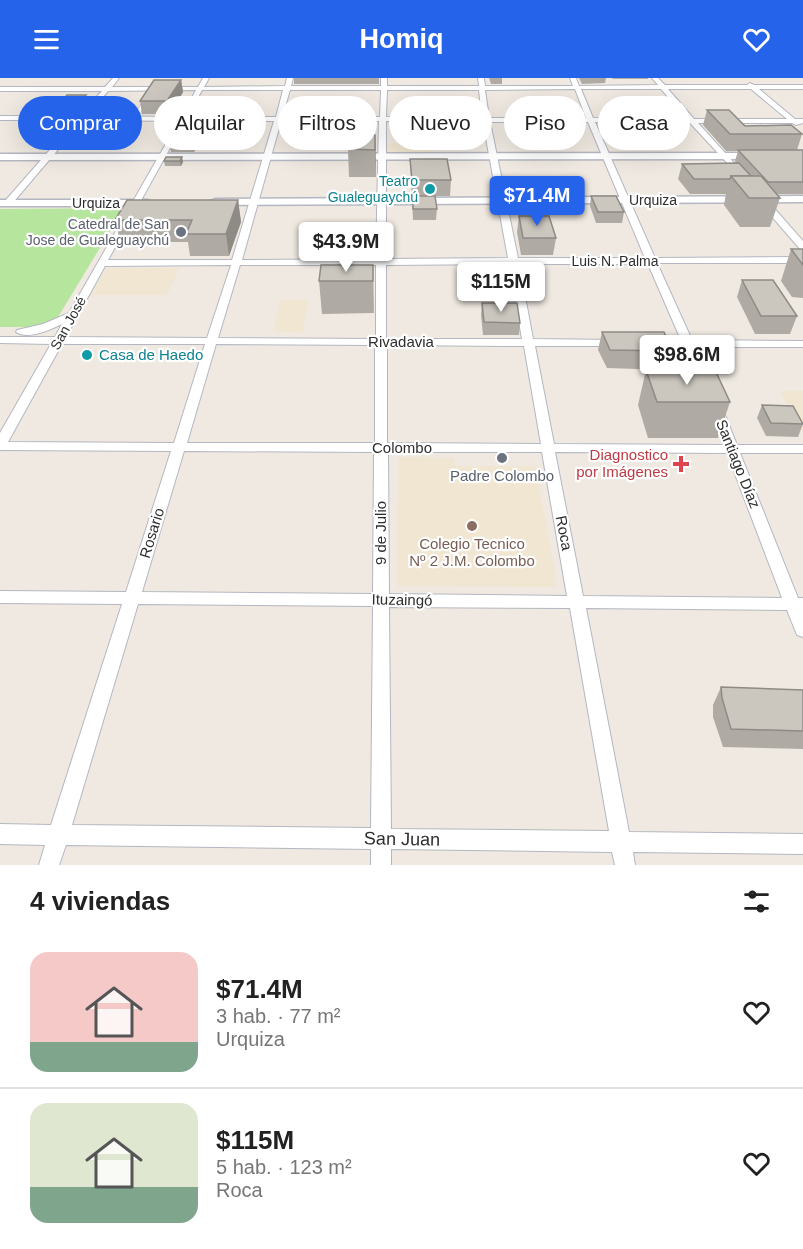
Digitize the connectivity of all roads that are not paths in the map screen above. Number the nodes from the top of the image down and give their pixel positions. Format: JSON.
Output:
{"nodes":[{"id":1,"x":22,"y":78,"type":"edge"},
{"id":2,"x":116,"y":78,"type":"edge"},
{"id":3,"x":206,"y":78,"type":"edge"},
{"id":4,"x":290,"y":78,"type":"edge"},
{"id":5,"x":384,"y":78,"type":"edge"},
{"id":6,"x":481,"y":78,"type":"edge"},
{"id":7,"x":573,"y":78,"type":"edge"},
{"id":8,"x":655,"y":78,"type":"edge"},
{"id":9,"x":742,"y":78,"type":"edge"},
{"id":10,"x":752,"y":87,"type":"junction"},
{"id":11,"x":803,"y":87,"type":"edge"},
{"id":12,"x":200,"y":88,"type":"junction"},
{"id":13,"x":287,"y":88,"type":"junction"},
{"id":14,"x":384,"y":88,"type":"junction"},
{"id":15,"x":483,"y":88,"type":"junction"},
{"id":16,"x":577,"y":88,"type":"junction"},
{"id":17,"x":663,"y":88,"type":"junction"},
{"id":18,"x":0,"y":89,"type":"edge"},
{"id":19,"x":9,"y":89,"type":"junction"},
{"id":20,"x":106,"y":89,"type":"junction"},
{"id":21,"x":100,"y":96,"type":"edge"},
{"id":22,"x":195,"y":96,"type":"edge"},
{"id":23,"x":285,"y":96,"type":"edge"},
{"id":24,"x":484,"y":96,"type":"edge"},
{"id":25,"x":0,"y":98,"type":"edge"},
{"id":26,"x":147,"y":100,"type":"edge"},
{"id":27,"x":142,"y":107,"type":"edge"},
{"id":28,"x":0,"y":118,"type":"edge"},
{"id":29,"x":18,"y":118,"type":"edge"},
{"id":30,"x":266,"y":120,"type":"edge"},
{"id":31,"x":278,"y":120,"type":"joint"},
{"id":32,"x":377,"y":120,"type":"edge"},
{"id":33,"x":383,"y":120,"type":"junction"},
{"id":34,"x":389,"y":120,"type":"edge"},
{"id":35,"x":492,"y":121,"type":"edge"},
{"id":36,"x":591,"y":121,"type":"junction"},
{"id":37,"x":693,"y":121,"type":"junction"},
{"id":38,"x":794,"y":121,"type":"junction"},
{"id":39,"x":803,"y":121,"type":"edge"},
{"id":40,"x":803,"y":129,"type":"edge"},
{"id":41,"x":492,"y":147,"type":"edge"},
{"id":42,"x":54,"y":150,"type":"edge"},
{"id":43,"x":166,"y":150,"type":"edge"},
{"id":44,"x":382,"y":156,"type":"junction"},
{"id":45,"x":494,"y":156,"type":"junction"},
{"id":46,"x":605,"y":156,"type":"junction"},
{"id":47,"x":723,"y":156,"type":"junction"},
{"id":48,"x":803,"y":156,"type":"edge"},
{"id":49,"x":0,"y":157,"type":"edge"},
{"id":50,"x":48,"y":157,"type":"junction"},
{"id":51,"x":162,"y":157,"type":"junction"},
{"id":52,"x":268,"y":157,"type":"junction"},
{"id":53,"x":747,"y":182,"type":"edge"},
{"id":54,"x":758,"y":195,"type":"junction"},
{"id":55,"x":803,"y":199,"type":"edge"},
{"id":56,"x":624,"y":200,"type":"junction"},
{"id":57,"x":381,"y":201,"type":"junction"},
{"id":58,"x":502,"y":201,"type":"junction"},
{"id":59,"x":160,"y":202,"type":"edge"},
{"id":60,"x":208,"y":202,"type":"edge"},
{"id":61,"x":255,"y":202,"type":"junction"},
{"id":62,"x":4,"y":203,"type":"edge"},
{"id":63,"x":137,"y":203,"type":"junction"},
{"id":64,"x":803,"y":247,"type":"edge"},
{"id":65,"x":803,"y":260,"type":"edge"},
{"id":66,"x":513,"y":261,"type":"junction"},
{"id":67,"x":651,"y":261,"type":"junction"},
{"id":68,"x":237,"y":262,"type":"junction"},
{"id":69,"x":381,"y":262,"type":"junction"},
{"id":70,"x":102,"y":263,"type":"junction"},
{"id":71,"x":72,"y":315,"type":"junction"},
{"id":72,"x":0,"y":333,"type":"edge"},
{"id":73,"x":0,"y":340,"type":"edge"},
{"id":74,"x":59,"y":340,"type":"junction"},
{"id":75,"x":212,"y":341,"type":"junction"},
{"id":76,"x":381,"y":342,"type":"junction"},
{"id":77,"x":528,"y":342,"type":"junction"},
{"id":78,"x":688,"y":343,"type":"junction"},
{"id":79,"x":803,"y":344,"type":"edge"},
{"id":80,"x":0,"y":445,"type":"edge"},
{"id":81,"x":179,"y":448,"type":"junction"},
{"id":82,"x":381,"y":448,"type":"junction"},
{"id":83,"x":733,"y":448,"type":"junction"},
{"id":84,"x":803,"y":449,"type":"edge"},
{"id":85,"x":548,"y":450,"type":"junction"},
{"id":86,"x":0,"y":597,"type":"edge"},
{"id":87,"x":132,"y":598,"type":"junction"},
{"id":88,"x":381,"y":600,"type":"junction"},
{"id":89,"x":576,"y":602,"type":"junction"},
{"id":90,"x":798,"y":604,"type":"edge"},
{"id":91,"x":803,"y":630,"type":"edge"},
{"id":92,"x":0,"y":834,"type":"edge"},
{"id":93,"x":59,"y":835,"type":"junction"},
{"id":94,"x":381,"y":839,"type":"junction"},
{"id":95,"x":621,"y":842,"type":"junction"},
{"id":96,"x":803,"y":844,"type":"edge"},
{"id":97,"x":49,"y":865,"type":"edge"},
{"id":98,"x":381,"y":865,"type":"edge"},
{"id":99,"x":626,"y":865,"type":"edge"}],
"edges":[{"from":1,"to":19,"type":"street"},
{"from":2,"to":20,"type":"street"},
{"from":3,"to":12,"type":"street","name":"San José"},
{"from":4,"to":13,"type":"street","name":"Rosario"},
{"from":5,"to":14,"type":"street","name":"9 de Julio"},
{"from":6,"to":15,"type":"street","name":"Roca"},
{"from":7,"to":16,"type":"street","name":"Santiago Díaz"},
{"from":8,"to":17,"type":"street"},
{"from":9,"to":10,"type":"street"},
{"from":10,"to":11,"type":"street"},
{"from":10,"to":17,"type":"street"},
{"from":10,"to":38,"type":"street"},
{"from":12,"to":13,"type":"street"},
{"from":12,"to":20,"type":"street"},
{"from":12,"to":22,"type":"street","name":"San José"},
{"from":13,"to":14,"type":"street"},
{"from":13,"to":23,"type":"street","name":"Rosario"},
{"from":14,"to":15,"type":"street"},
{"from":14,"to":33,"type":"street","name":"9 de Julio"},
{"from":15,"to":16,"type":"street"},
{"from":15,"to":24,"type":"street","name":"Roca"},
{"from":16,"to":17,"type":"street"},
{"from":16,"to":36,"type":"street","name":"Santiago Díaz"},
{"from":17,"to":37,"type":"street"},
{"from":18,"to":19,"type":"street"},
{"from":19,"to":20,"type":"street"},
{"from":19,"to":25,"type":"street"},
{"from":20,"to":21,"type":"street"},
{"from":26,"to":27,"type":"lane"},
{"from":28,"to":29,"type":"street"},
{"from":30,"to":31,"type":"street"},
{"from":31,"to":52,"type":"street","name":"Rosario"},
{"from":32,"to":33,"type":"street"},
{"from":33,"to":34,"type":"street"},
{"from":33,"to":44,"type":"street","name":"9 de Julio"},
{"from":35,"to":36,"type":"street"},
{"from":36,"to":37,"type":"street"},
{"from":36,"to":46,"type":"street","name":"Santiago Díaz"},
{"from":37,"to":38,"type":"street"},
{"from":37,"to":47,"type":"street"},
{"from":38,"to":39,"type":"street"},
{"from":38,"to":40,"type":"street"},
{"from":41,"to":45,"type":"street","name":"Roca"},
{"from":42,"to":50,"type":"street"},
{"from":43,"to":51,"type":"street","name":"San José"},
{"from":44,"to":45,"type":"street"},
{"from":44,"to":52,"type":"street"},
{"from":44,"to":57,"type":"street","name":"9 de Julio"},
{"from":45,"to":46,"type":"street"},
{"from":45,"to":58,"type":"street","name":"Roca"},
{"from":46,"to":47,"type":"street"},
{"from":46,"to":56,"type":"street","name":"Santiago Díaz"},
{"from":47,"to":48,"type":"street"},
{"from":47,"to":53,"type":"street"},
{"from":49,"to":50,"type":"street"},
{"from":50,"to":51,"type":"street"},
{"from":50,"to":62,"type":"street"},
{"from":51,"to":52,"type":"street"},
{"from":51,"to":63,"type":"street","name":"San José"},
{"from":52,"to":61,"type":"street","name":"Rosario"},
{"from":54,"to":55,"type":"street","name":"Urquiza"},
{"from":54,"to":56,"type":"street","name":"Urquiza"},
{"from":54,"to":64,"type":"street"},
{"from":56,"to":58,"type":"street","name":"Urquiza"},
{"from":56,"to":67,"type":"street","name":"Santiago Díaz"},
{"from":57,"to":58,"type":"street","name":"Urquiza"},
{"from":57,"to":61,"type":"street","name":"Urquiza"},
{"from":57,"to":69,"type":"street","name":"9 de Julio"},
{"from":58,"to":66,"type":"street","name":"Roca"},
{"from":59,"to":63,"type":"street","name":"Urquiza"},
{"from":60,"to":61,"type":"street","name":"Urquiza"},
{"from":61,"to":68,"type":"street","name":"Rosario"},
{"from":62,"to":63,"type":"street","name":"Urquiza"},
{"from":63,"to":70,"type":"street","name":"San José"},
{"from":65,"to":67,"type":"street","name":"Luis N. Palma"},
{"from":66,"to":67,"type":"street","name":"Luis N. Palma"},
{"from":66,"to":69,"type":"street","name":"Luis N. Palma"},
{"from":66,"to":77,"type":"street","name":"Roca"},
{"from":67,"to":78,"type":"street","name":"Santiago Díaz"},
{"from":68,"to":69,"type":"street","name":"Luis N. Palma"},
{"from":68,"to":70,"type":"street","name":"Luis N. Palma"},
{"from":68,"to":75,"type":"street","name":"Rosario"},
{"from":69,"to":76,"type":"street","name":"9 de Julio"},
{"from":70,"to":71,"type":"street","name":"San José"},
{"from":71,"to":72,"type":"street"},
{"from":71,"to":74,"type":"street","name":"San José"},
{"from":73,"to":74,"type":"street","name":"Rivadavia"},
{"from":74,"to":75,"type":"street","name":"Rivadavia"},
{"from":74,"to":80,"type":"street","name":"San José"},
{"from":75,"to":76,"type":"street","name":"Rivadavia"},
{"from":75,"to":81,"type":"street","name":"Rosario"},
{"from":76,"to":77,"type":"street","name":"Rivadavia"},
{"from":76,"to":82,"type":"street","name":"9 de Julio"},
{"from":77,"to":78,"type":"street","name":"Rivadavia"},
{"from":77,"to":85,"type":"street","name":"Roca"},
{"from":78,"to":79,"type":"street","name":"Rivadavia"},
{"from":78,"to":83,"type":"street","name":"Santiago Díaz"},
{"from":80,"to":81,"type":"street","name":"Colombo"},
{"from":81,"to":82,"type":"street","name":"Colombo"},
{"from":81,"to":87,"type":"street","name":"Rosario"},
{"from":82,"to":85,"type":"street","name":"Colombo"},
{"from":82,"to":88,"type":"street","name":"9 de Julio"},
{"from":83,"to":84,"type":"street","name":"Colombo"},
{"from":83,"to":85,"type":"street","name":"Colombo"},
{"from":83,"to":90,"type":"street","name":"Santiago Díaz"},
{"from":85,"to":89,"type":"street","name":"Roca"},
{"from":86,"to":87,"type":"street","name":"Ituzaingó"},
{"from":87,"to":88,"type":"street","name":"Ituzaingó"},
{"from":87,"to":93,"type":"street","name":"Rosario"},
{"from":88,"to":89,"type":"street","name":"Ituzaingó"},
{"from":88,"to":94,"type":"street","name":"9 de Julio"},
{"from":89,"to":90,"type":"street","name":"Ituzaingó"},
{"from":89,"to":95,"type":"street","name":"Roca"},
{"from":90,"to":91,"type":"street","name":"Santiago Díaz"},
{"from":92,"to":93,"type":"street","name":"San Juan"},
{"from":93,"to":94,"type":"street","name":"San Juan"},
{"from":93,"to":97,"type":"street","name":"Rosario"},
{"from":94,"to":95,"type":"street","name":"San Juan"},
{"from":94,"to":98,"type":"street","name":"9 de Julio"},
{"from":95,"to":96,"type":"street","name":"San Juan"},
{"from":95,"to":99,"type":"street","name":"Roca"}]}
